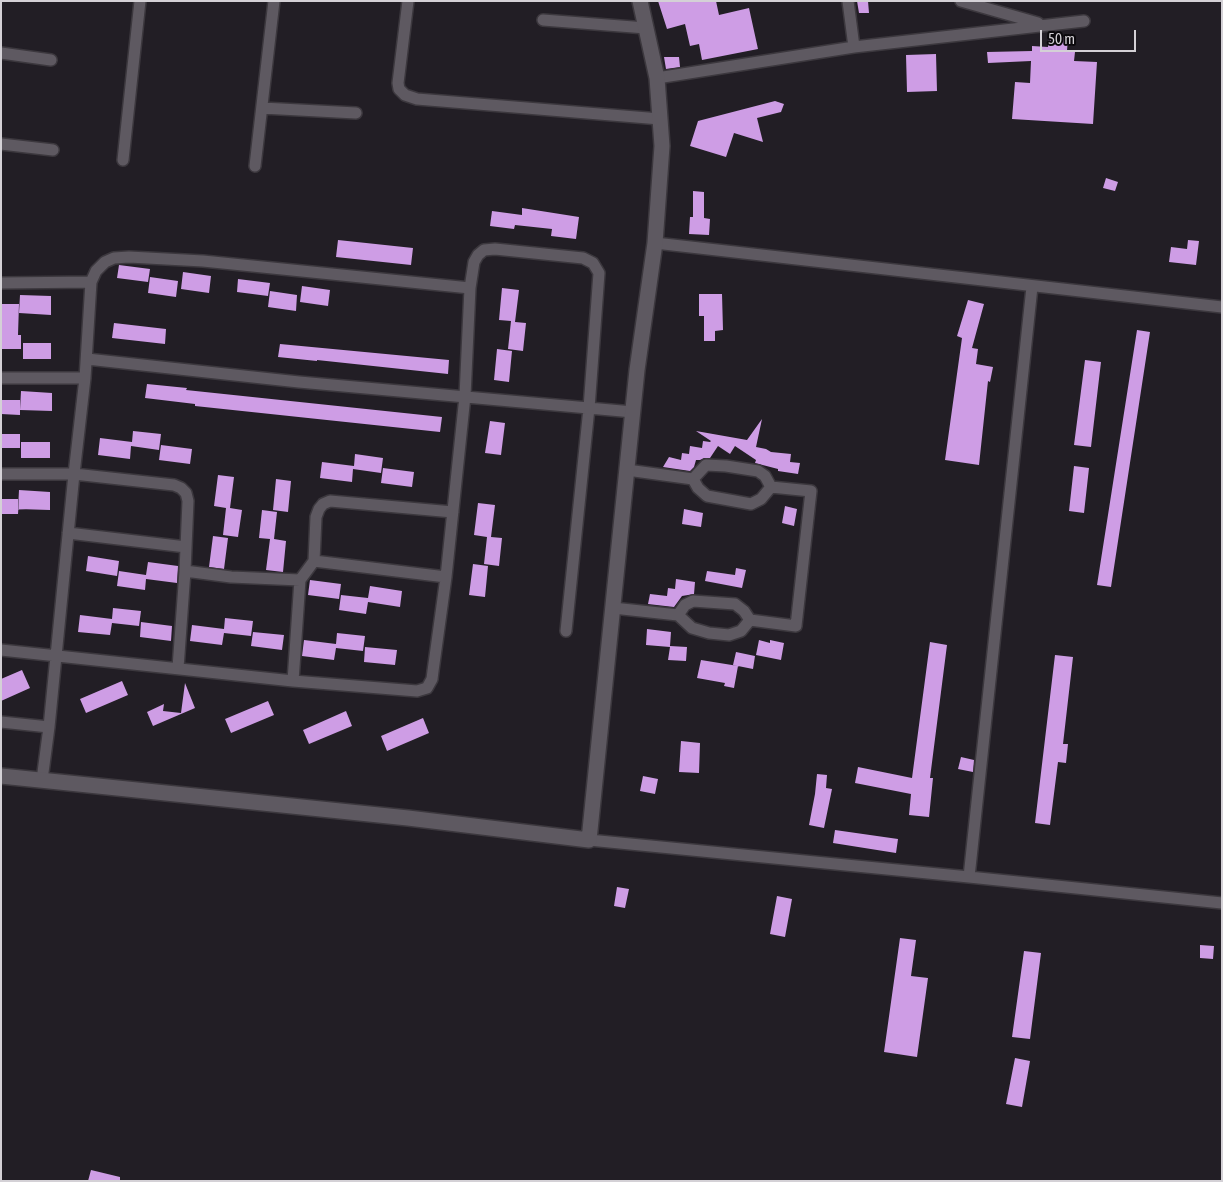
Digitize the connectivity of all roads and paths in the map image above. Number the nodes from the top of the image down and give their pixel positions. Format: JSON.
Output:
{"nodes":[{"id":1,"x":140,"y":1,"type":"edge"},
{"id":2,"x":274,"y":1,"type":"edge"},
{"id":3,"x":408,"y":1,"type":"edge"},
{"id":4,"x":640,"y":1,"type":"edge"},
{"id":5,"x":848,"y":1,"type":"edge"},
{"id":6,"x":961,"y":1,"type":"edge"},
{"id":7,"x":543,"y":20,"type":"dead end"},
{"id":8,"x":1084,"y":21,"type":"dead end"},
{"id":9,"x":1044,"y":24,"type":"junction"},
{"id":10,"x":646,"y":28,"type":"junction"},
{"id":11,"x":854,"y":47,"type":"junction"},
{"id":12,"x":1,"y":53,"type":"edge"},
{"id":13,"x":51,"y":60,"type":"dead end"},
{"id":14,"x":657,"y":78,"type":"junction"},
{"id":15,"x":262,"y":108,"type":"junction"},
{"id":16,"x":356,"y":113,"type":"dead end"},
{"id":17,"x":660,"y":119,"type":"junction"},
{"id":18,"x":1,"y":144,"type":"edge"},
{"id":19,"x":53,"y":150,"type":"dead end"},
{"id":20,"x":124,"y":160,"type":"dead end"},
{"id":21,"x":255,"y":166,"type":"dead end"},
{"id":22,"x":655,"y":243,"type":"junction"},
{"id":23,"x":91,"y":282,"type":"junction"},
{"id":24,"x":1,"y":283,"type":"edge"},
{"id":25,"x":1032,"y":286,"type":"junction"},
{"id":26,"x":470,"y":288,"type":"junction"},
{"id":27,"x":1222,"y":307,"type":"edge"},
{"id":28,"x":87,"y":359,"type":"junction"},
{"id":29,"x":1,"y":378,"type":"edge"},
{"id":30,"x":86,"y":378,"type":"junction"},
{"id":31,"x":465,"y":396,"type":"junction"},
{"id":32,"x":589,"y":408,"type":"junction"},
{"id":33,"x":633,"y":412,"type":"junction"},
{"id":34,"x":627,"y":470,"type":"junction"},
{"id":35,"x":1,"y":474,"type":"edge"},
{"id":36,"x":74,"y":474,"type":"junction"},
{"id":37,"x":693,"y":479,"type":"junction"},
{"id":38,"x":771,"y":487,"type":"junction"},
{"id":39,"x":453,"y":512,"type":"junction"},
{"id":40,"x":68,"y":533,"type":"junction"},
{"id":41,"x":186,"y":547,"type":"junction"},
{"id":42,"x":314,"y":561,"type":"junction"},
{"id":43,"x":185,"y":571,"type":"junction"},
{"id":44,"x":446,"y":577,"type":"junction"},
{"id":45,"x":300,"y":580,"type":"junction"},
{"id":46,"x":613,"y":608,"type":"junction"},
{"id":47,"x":678,"y":615,"type":"junction"},
{"id":48,"x":750,"y":620,"type":"junction"},
{"id":49,"x":566,"y":631,"type":"dead end"},
{"id":50,"x":1,"y":650,"type":"edge"},
{"id":51,"x":56,"y":656,"type":"junction"},
{"id":52,"x":178,"y":668,"type":"junction"},
{"id":53,"x":293,"y":680,"type":"junction"},
{"id":54,"x":1,"y":722,"type":"edge"},
{"id":55,"x":49,"y":727,"type":"junction"},
{"id":56,"x":1,"y":776,"type":"edge"},
{"id":57,"x":42,"y":780,"type":"junction"},
{"id":58,"x":589,"y":840,"type":"junction"},
{"id":59,"x":969,"y":876,"type":"junction"},
{"id":60,"x":1222,"y":903,"type":"edge"}],
"edges":[{"from":1,"to":20,"type":"street"},
{"from":2,"to":15,"type":"street"},
{"from":3,"to":17,"type":"street"},
{"from":4,"to":10,"type":"street"},
{"from":5,"to":11,"type":"street"},
{"from":6,"to":9,"type":"street"},
{"from":7,"to":10,"type":"street"},
{"from":8,"to":9,"type":"street"},
{"from":9,"to":11,"type":"street"},
{"from":10,"to":14,"type":"street"},
{"from":11,"to":14,"type":"street"},
{"from":12,"to":13,"type":"street"},
{"from":14,"to":17,"type":"street"},
{"from":15,"to":16,"type":"street"},
{"from":15,"to":21,"type":"street"},
{"from":17,"to":22,"type":"street"},
{"from":18,"to":19,"type":"street"},
{"from":22,"to":25,"type":"street"},
{"from":22,"to":33,"type":"street"},
{"from":23,"to":24,"type":"street"},
{"from":23,"to":26,"type":"street"},
{"from":23,"to":28,"type":"street"},
{"from":25,"to":27,"type":"street"},
{"from":25,"to":59,"type":"street"},
{"from":26,"to":31,"type":"street"},
{"from":26,"to":32,"type":"street"},
{"from":28,"to":30,"type":"street"},
{"from":28,"to":31,"type":"street"},
{"from":29,"to":30,"type":"street"},
{"from":30,"to":36,"type":"street"},
{"from":31,"to":32,"type":"street"},
{"from":31,"to":39,"type":"street"},
{"from":32,"to":33,"type":"street"},
{"from":32,"to":49,"type":"street"},
{"from":33,"to":34,"type":"street"},
{"from":34,"to":37,"type":"street"},
{"from":34,"to":46,"type":"street"},
{"from":35,"to":36,"type":"street"},
{"from":36,"to":40,"type":"street"},
{"from":36,"to":41,"type":"street"},
{"from":37,"to":38,"type":"street"},
{"from":37,"to":38,"type":"street"},
{"from":38,"to":48,"type":"street"},
{"from":39,"to":42,"type":"street"},
{"from":39,"to":44,"type":"street"},
{"from":40,"to":41,"type":"street"},
{"from":40,"to":51,"type":"street"},
{"from":41,"to":43,"type":"street"},
{"from":42,"to":44,"type":"street"},
{"from":42,"to":45,"type":"street"},
{"from":43,"to":45,"type":"street"},
{"from":43,"to":52,"type":"street"},
{"from":44,"to":53,"type":"street"},
{"from":45,"to":53,"type":"street"},
{"from":46,"to":47,"type":"street"},
{"from":46,"to":58,"type":"street"},
{"from":47,"to":48,"type":"street"},
{"from":47,"to":48,"type":"street"},
{"from":50,"to":51,"type":"street"},
{"from":51,"to":52,"type":"street"},
{"from":51,"to":55,"type":"street"},
{"from":52,"to":53,"type":"street"},
{"from":54,"to":55,"type":"street"},
{"from":55,"to":57,"type":"street"},
{"from":56,"to":57,"type":"street"},
{"from":57,"to":58,"type":"street"},
{"from":58,"to":59,"type":"street"},
{"from":59,"to":60,"type":"street"}]}
